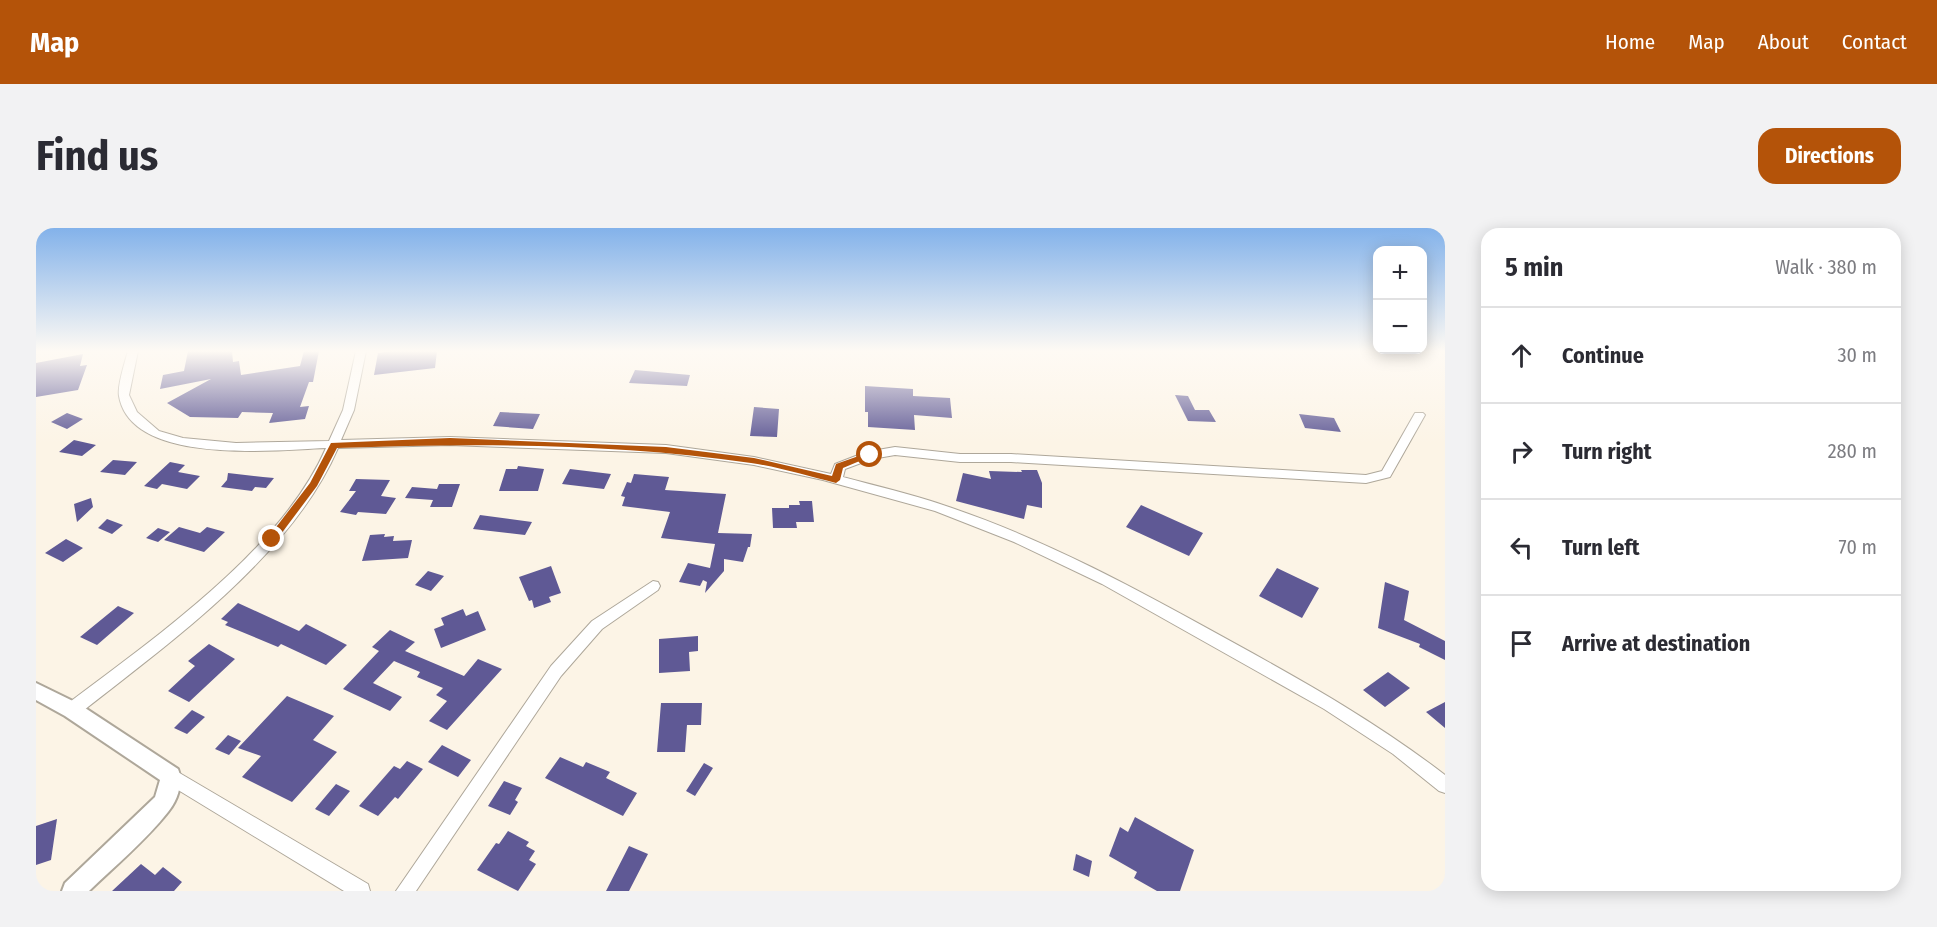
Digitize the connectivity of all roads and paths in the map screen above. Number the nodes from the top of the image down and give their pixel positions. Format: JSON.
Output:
{"nodes":[{"id":1,"x":127,"y":382,"type":"edge"},
{"id":2,"x":356,"y":382,"type":"edge"},
{"id":3,"x":1419,"y":415,"type":"dead end"},
{"id":4,"x":334,"y":445,"type":"junction"},
{"id":5,"x":836,"y":480,"type":"junction"},
{"id":6,"x":652,"y":586,"type":"dead end"},
{"id":7,"x":36,"y":691,"type":"edge"},
{"id":8,"x":72,"y":710,"type":"junction"},
{"id":9,"x":171,"y":776,"type":"junction"},
{"id":10,"x":1445,"y":785,"type":"edge"},
{"id":11,"x":73,"y":891,"type":"edge"},
{"id":12,"x":361,"y":891,"type":"edge"},
{"id":13,"x":405,"y":891,"type":"edge"}],
"edges":[{"from":1,"to":4,"type":"street"},
{"from":2,"to":4,"type":"street"},
{"from":3,"to":5,"type":"street"},
{"from":4,"to":5,"type":"street"},
{"from":4,"to":8,"type":"street"},
{"from":5,"to":10,"type":"street"},
{"from":6,"to":13,"type":"street"},
{"from":7,"to":8,"type":"street"},
{"from":8,"to":9,"type":"street"},
{"from":9,"to":11,"type":"street"},
{"from":9,"to":12,"type":"street"}]}
